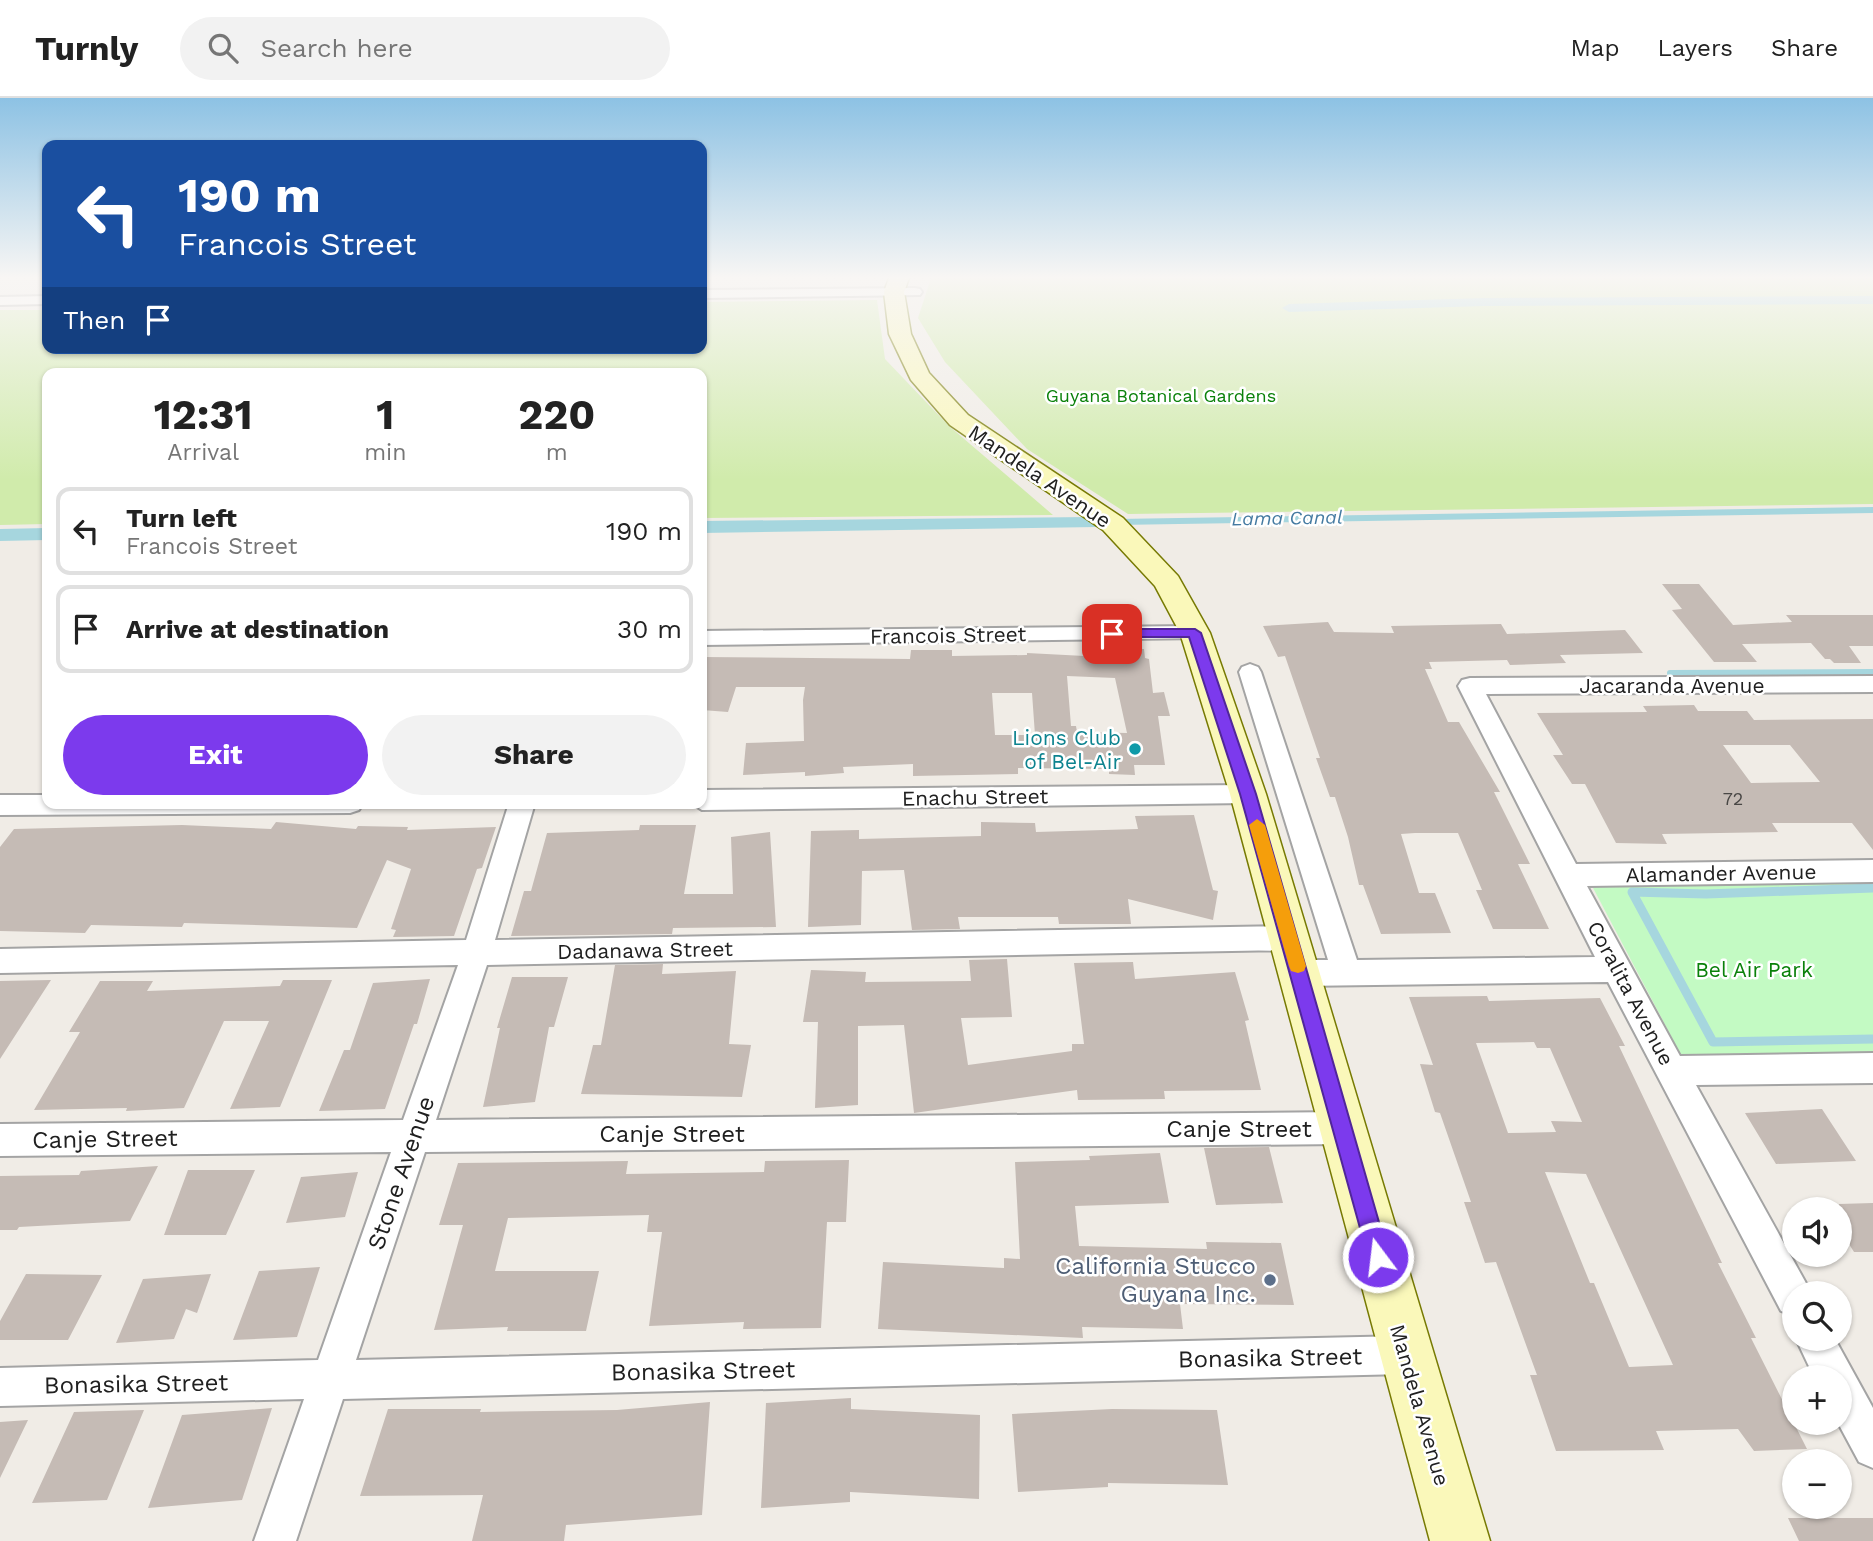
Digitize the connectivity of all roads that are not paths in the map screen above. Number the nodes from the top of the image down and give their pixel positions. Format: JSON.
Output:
{"nodes":[{"id":1,"x":905,"y":345,"type":"edge"},
{"id":2,"x":1195,"y":633,"type":"junction"},
{"id":3,"x":707,"y":638,"type":"edge"},
{"id":4,"x":1250,"y":672,"type":"dead end"},
{"id":5,"x":1873,"y":684,"type":"edge"},
{"id":6,"x":1470,"y":686,"type":"joint"},
{"id":7,"x":1248,"y":794,"type":"junction"},
{"id":8,"x":707,"y":800,"type":"edge"},
{"id":9,"x":0,"y":805,"type":"edge"},
{"id":10,"x":42,"y":805,"type":"edge"},
{"id":11,"x":520,"y":809,"type":"edge"},
{"id":12,"x":1873,"y":871,"type":"edge"},
{"id":13,"x":1570,"y":875,"type":"junction"},
{"id":14,"x":477,"y":952,"type":"junction"},
{"id":15,"x":1295,"y":956,"type":"junction"},
{"id":16,"x":0,"y":961,"type":"edge"},
{"id":17,"x":1616,"y":969,"type":"junction"},
{"id":18,"x":1346,"y":971,"type":"junction"},
{"id":19,"x":1873,"y":1068,"type":"edge"},
{"id":20,"x":1673,"y":1071,"type":"junction"},
{"id":21,"x":1343,"y":1128,"type":"junction"},
{"id":22,"x":414,"y":1136,"type":"junction"},
{"id":23,"x":0,"y":1140,"type":"edge"},
{"id":24,"x":1785,"y":1281,"type":"edge"},
{"id":25,"x":1405,"y":1355,"type":"junction"},
{"id":26,"x":331,"y":1380,"type":"junction"},
{"id":27,"x":0,"y":1387,"type":"edge"},
{"id":28,"x":1852,"y":1408,"type":"edge"},
{"id":29,"x":1873,"y":1448,"type":"edge"},
{"id":30,"x":275,"y":1541,"type":"edge"},
{"id":31,"x":1460,"y":1541,"type":"edge"}],
"edges":[{"from":1,"to":2,"type":"main road","name":"Mandela Avenue"},
{"from":2,"to":3,"type":"street","name":"Francois Street"},
{"from":2,"to":7,"type":"main road","name":"Mandela Avenue"},
{"from":4,"to":18,"type":"street"},
{"from":5,"to":6,"type":"street","name":"Jacaranda Avenue"},
{"from":6,"to":13,"type":"street","name":"Coralita Avenue"},
{"from":7,"to":8,"type":"street","name":"Enachu Street"},
{"from":7,"to":15,"type":"main road","name":"Mandela Avenue"},
{"from":9,"to":10,"type":"street"},
{"from":11,"to":14,"type":"street","name":"Stone Avenue"},
{"from":12,"to":13,"type":"street","name":"Alamander Avenue"},
{"from":13,"to":17,"type":"street","name":"Coralita Avenue"},
{"from":14,"to":15,"type":"street","name":"Dadanawa Street"},
{"from":14,"to":16,"type":"street","name":"Dadanawa Street"},
{"from":14,"to":22,"type":"street","name":"Stone Avenue"},
{"from":15,"to":18,"type":"street","name":"Dadanawa Street"},
{"from":15,"to":21,"type":"main road","name":"Mandela Avenue"},
{"from":17,"to":18,"type":"street","name":"Dadanawa Street"},
{"from":17,"to":20,"type":"street","name":"Coralita Avenue"},
{"from":19,"to":20,"type":"street"},
{"from":20,"to":24,"type":"street","name":"Coralita Avenue"},
{"from":21,"to":22,"type":"street","name":"Canje Street"},
{"from":21,"to":25,"type":"main road","name":"Mandela Avenue"},
{"from":22,"to":23,"type":"street","name":"Canje Street"},
{"from":22,"to":26,"type":"street","name":"Stone Avenue"},
{"from":25,"to":26,"type":"street","name":"Bonasika Street"},
{"from":25,"to":31,"type":"main road","name":"Mandela Avenue"},
{"from":26,"to":27,"type":"street","name":"Bonasika Street"},
{"from":26,"to":30,"type":"street","name":"Stone Avenue"},
{"from":28,"to":29,"type":"street"}]}
